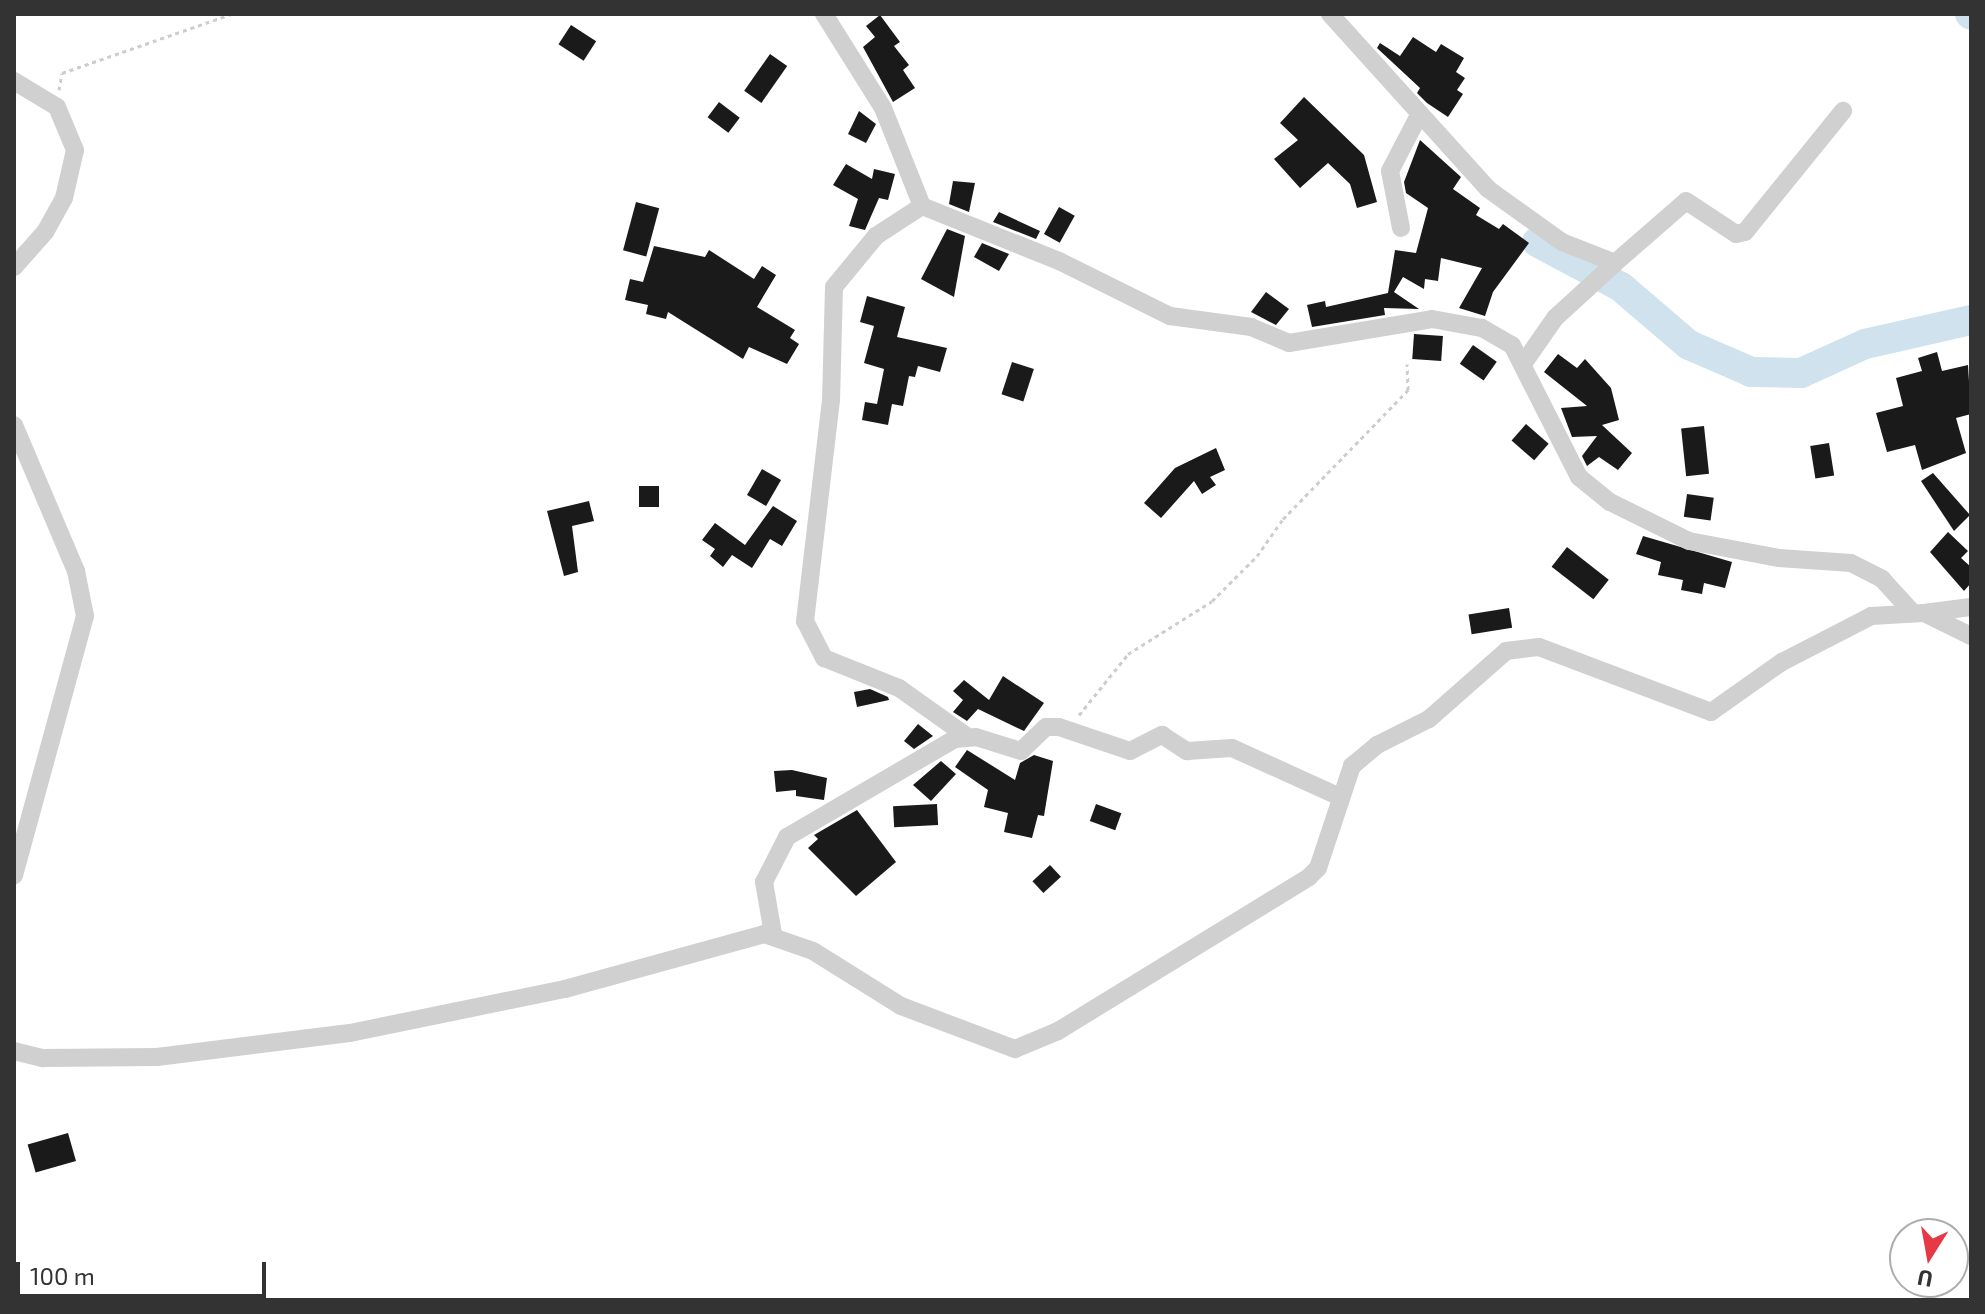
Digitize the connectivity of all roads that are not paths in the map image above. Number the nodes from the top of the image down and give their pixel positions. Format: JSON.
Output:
{"nodes":[{"id":1,"x":824,"y":14,"type":"edge"},
{"id":2,"x":1330,"y":14,"type":"edge"},
{"id":3,"x":14,"y":81,"type":"edge"},
{"id":4,"x":1843,"y":111,"type":"dead end"},
{"id":5,"x":1413,"y":122,"type":"junction"},
{"id":6,"x":922,"y":206,"type":"junction"},
{"id":7,"x":1401,"y":228,"type":"dead end"},
{"id":8,"x":1611,"y":266,"type":"junction"},
{"id":9,"x":14,"y":267,"type":"edge"},
{"id":10,"x":1523,"y":364,"type":"junction"},
{"id":11,"x":14,"y":425,"type":"edge"},
{"id":12,"x":1971,"y":607,"type":"edge"},
{"id":13,"x":1918,"y":613,"type":"junction"},
{"id":14,"x":1971,"y":636,"type":"edge"},
{"id":15,"x":968,"y":737,"type":"junction"},
{"id":16,"x":1338,"y":796,"type":"junction"},
{"id":17,"x":14,"y":875,"type":"edge"},
{"id":18,"x":773,"y":934,"type":"junction"},
{"id":19,"x":14,"y":1051,"type":"edge"}],
"edges":[{"from":1,"to":6,"type":"street"},
{"from":2,"to":5,"type":"street"},
{"from":3,"to":9,"type":"street"},
{"from":4,"to":8,"type":"street"},
{"from":5,"to":7,"type":"street"},
{"from":5,"to":8,"type":"street"},
{"from":6,"to":10,"type":"street"},
{"from":6,"to":15,"type":"street"},
{"from":8,"to":10,"type":"street"},
{"from":10,"to":13,"type":"street"},
{"from":11,"to":17,"type":"street"},
{"from":12,"to":13,"type":"street"},
{"from":13,"to":14,"type":"street"},
{"from":13,"to":16,"type":"street"},
{"from":15,"to":16,"type":"street"},
{"from":15,"to":18,"type":"street"},
{"from":16,"to":18,"type":"street"},
{"from":18,"to":19,"type":"street"}]}
